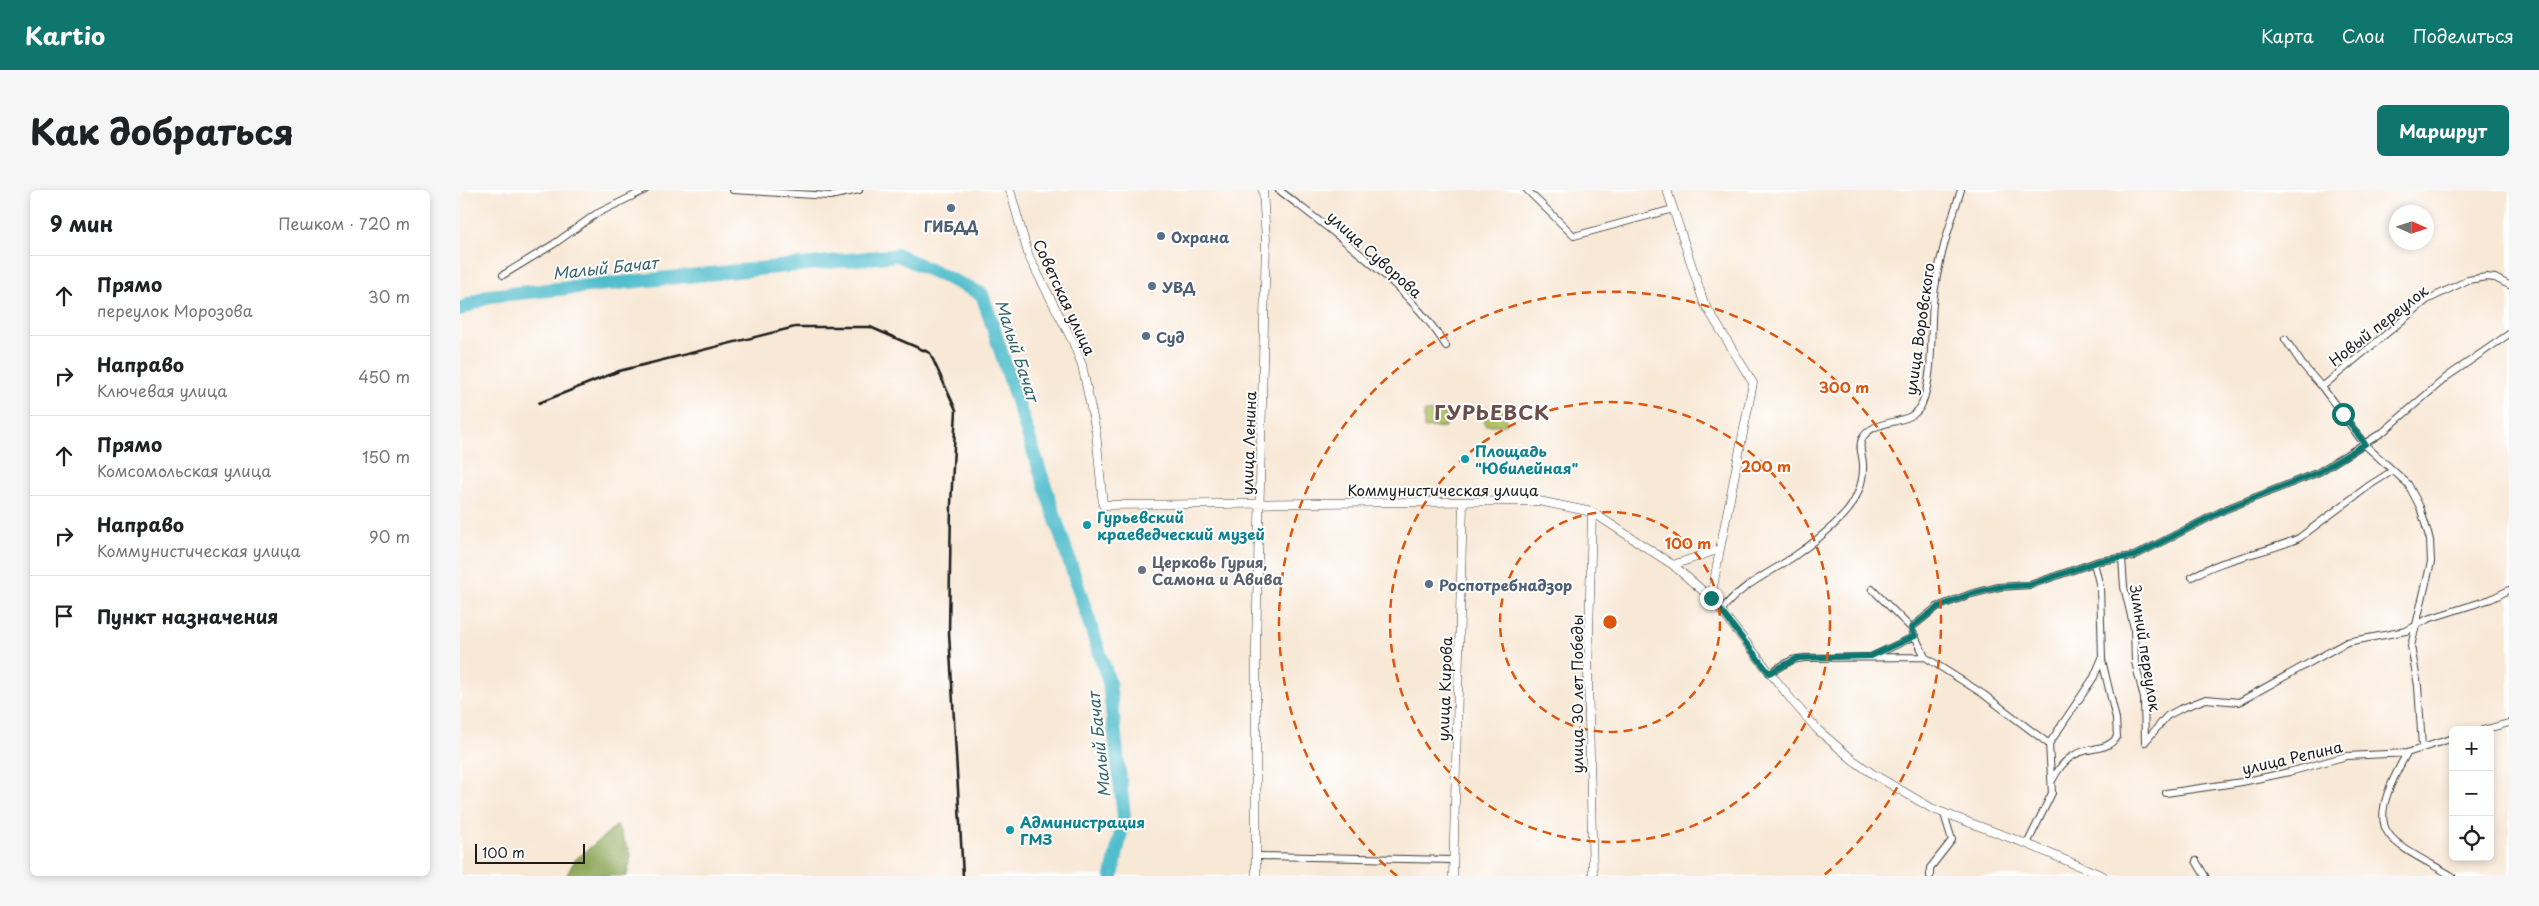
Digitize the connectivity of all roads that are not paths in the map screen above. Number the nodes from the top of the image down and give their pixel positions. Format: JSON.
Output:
{"nodes":[{"id":1,"x":645,"y":190,"type":"edge"},
{"id":2,"x":733,"y":190,"type":"edge"},
{"id":3,"x":859,"y":190,"type":"edge"},
{"id":4,"x":1010,"y":190,"type":"edge"},
{"id":5,"x":1263,"y":190,"type":"edge"},
{"id":6,"x":1279,"y":190,"type":"edge"},
{"id":7,"x":1527,"y":190,"type":"edge"},
{"id":8,"x":1667,"y":190,"type":"edge"},
{"id":9,"x":1961,"y":190,"type":"edge"},
{"id":10,"x":1673,"y":209,"type":"junction"},
{"id":11,"x":503,"y":275,"type":"dead end"},
{"id":12,"x":2509,"y":284,"type":"edge"},
{"id":13,"x":2509,"y":334,"type":"edge"},
{"id":14,"x":2285,"y":338,"type":"dead end"},
{"id":15,"x":1446,"y":346,"type":"dead end"},
{"id":16,"x":2322,"y":386,"type":"junction"},
{"id":17,"x":2365,"y":444,"type":"junction"},
{"id":18,"x":2392,"y":471,"type":"junction"},
{"id":19,"x":1463,"y":503,"type":"junction"},
{"id":20,"x":1260,"y":505,"type":"junction"},
{"id":21,"x":1104,"y":506,"type":"joint"},
{"id":22,"x":1592,"y":512,"type":"junction"},
{"id":23,"x":1720,"y":549,"type":"junction"},
{"id":24,"x":2122,"y":558,"type":"junction"},
{"id":25,"x":2094,"y":563,"type":"junction"},
{"id":26,"x":1673,"y":565,"type":"junction"},
{"id":27,"x":2192,"y":576,"type":"dead end"},
{"id":28,"x":1872,"y":589,"type":"dead end"},
{"id":29,"x":2509,"y":590,"type":"edge"},
{"id":30,"x":1711,"y":598,"type":"junction"},
{"id":31,"x":1721,"y":611,"type":"junction"},
{"id":32,"x":2416,"y":625,"type":"junction"},
{"id":33,"x":1911,"y":628,"type":"junction"},
{"id":34,"x":1915,"y":636,"type":"junction"},
{"id":35,"x":1871,"y":656,"type":"junction"},
{"id":36,"x":1925,"y":657,"type":"junction"},
{"id":37,"x":2102,"y":658,"type":"junction"},
{"id":38,"x":1769,"y":673,"type":"junction"},
{"id":39,"x":2509,"y":723,"type":"edge"},
{"id":40,"x":2494,"y":727,"type":"edge"},
{"id":41,"x":2449,"y":739,"type":"edge"},
{"id":42,"x":2049,"y":744,"type":"junction"},
{"id":43,"x":2422,"y":747,"type":"junction"},
{"id":44,"x":2407,"y":753,"type":"junction"},
{"id":45,"x":2052,"y":782,"type":"junction"},
{"id":46,"x":2166,"y":793,"type":"dead end"},
{"id":47,"x":1944,"y":814,"type":"junction"},
{"id":48,"x":2026,"y":844,"type":"junction"},
{"id":49,"x":1258,"y":856,"type":"junction"},
{"id":50,"x":1453,"y":860,"type":"junction"},
{"id":51,"x":2196,"y":862,"type":"dead end"},
{"id":52,"x":1256,"y":876,"type":"edge"},
{"id":53,"x":1453,"y":876,"type":"edge"},
{"id":54,"x":1593,"y":876,"type":"edge"},
{"id":55,"x":1930,"y":876,"type":"edge"},
{"id":56,"x":2103,"y":876,"type":"edge"},
{"id":57,"x":2205,"y":876,"type":"edge"},
{"id":58,"x":2452,"y":876,"type":"edge"}],
"edges":[{"from":1,"to":11,"type":"street"},
{"from":2,"to":3,"type":"street"},
{"from":4,"to":21,"type":"street","name":"Советская улица"},
{"from":5,"to":20,"type":"street","name":"улица Ленина"},
{"from":6,"to":15,"type":"street","name":"улица Суворова"},
{"from":7,"to":10,"type":"street"},
{"from":8,"to":10,"type":"street"},
{"from":9,"to":31,"type":"street","name":"улица Воровского"},
{"from":10,"to":23,"type":"street"},
{"from":12,"to":16,"type":"street","name":"Новый переулок"},
{"from":13,"to":17,"type":"street"},
{"from":14,"to":16,"type":"street"},
{"from":16,"to":17,"type":"street"},
{"from":17,"to":18,"type":"street"},
{"from":17,"to":24,"type":"street"},
{"from":18,"to":27,"type":"street"},
{"from":18,"to":32,"type":"street"},
{"from":19,"to":20,"type":"street","name":"Коммунистическая улица"},
{"from":19,"to":22,"type":"street","name":"Коммунистическая улица"},
{"from":19,"to":50,"type":"street","name":"улица Кирова"},
{"from":20,"to":21,"type":"street","name":"Коммунистическая улица"},
{"from":20,"to":49,"type":"street","name":"улица Ленина"},
{"from":22,"to":26,"type":"street","name":"Коммунистическая улица"},
{"from":22,"to":54,"type":"street","name":"улица 30 лет Победы"},
{"from":23,"to":26,"type":"street"},
{"from":23,"to":30,"type":"street"},
{"from":24,"to":25,"type":"street"},
{"from":24,"to":32,"type":"street","name":"Зимний переулок"},
{"from":25,"to":33,"type":"street"},
{"from":25,"to":37,"type":"street"},
{"from":26,"to":30,"type":"street","name":"Коммунистическая улица"},
{"from":28,"to":33,"type":"street"},
{"from":29,"to":32,"type":"street"},
{"from":30,"to":31,"type":"street","name":"Коммунистическая улица"},
{"from":31,"to":38,"type":"street","name":"Коммунистическая улица"},
{"from":32,"to":43,"type":"street"},
{"from":33,"to":34,"type":"street"},
{"from":34,"to":35,"type":"street"},
{"from":34,"to":36,"type":"street"},
{"from":35,"to":36,"type":"street"},
{"from":35,"to":38,"type":"street"},
{"from":36,"to":42,"type":"street"},
{"from":37,"to":42,"type":"street"},
{"from":37,"to":45,"type":"street"},
{"from":38,"to":47,"type":"street","name":"Коммунистическая улица"},
{"from":39,"to":40,"type":"street"},
{"from":41,"to":43,"type":"street","name":"улица Репина"},
{"from":42,"to":45,"type":"street"},
{"from":43,"to":44,"type":"street","name":"улица Репина"},
{"from":44,"to":46,"type":"street","name":"улица Репина"},
{"from":44,"to":58,"type":"street"},
{"from":45,"to":48,"type":"street"},
{"from":47,"to":48,"type":"street","name":"Коммунистическая улица"},
{"from":47,"to":55,"type":"street"},
{"from":48,"to":56,"type":"street","name":"Коммунистическая улица"},
{"from":49,"to":50,"type":"street"},
{"from":49,"to":52,"type":"street","name":"улица Ленина"},
{"from":50,"to":53,"type":"street","name":"улица Кирова"},
{"from":51,"to":57,"type":"street"}]}
